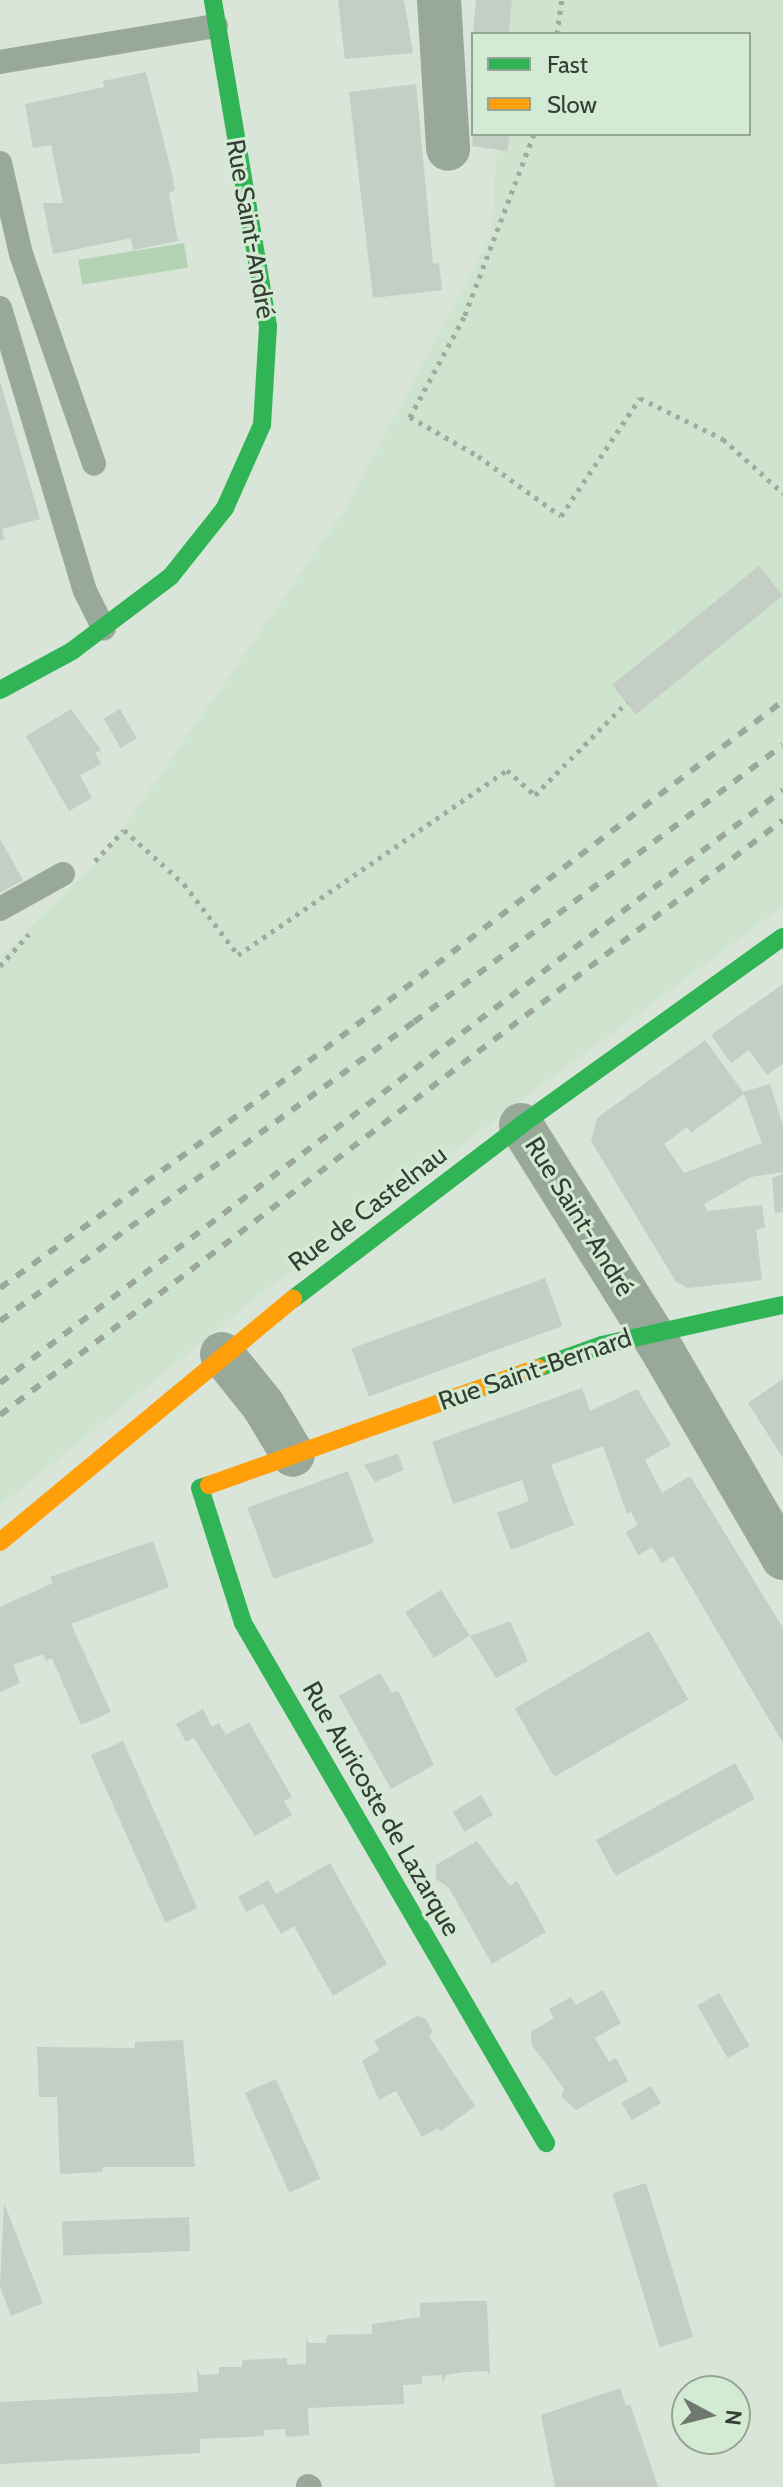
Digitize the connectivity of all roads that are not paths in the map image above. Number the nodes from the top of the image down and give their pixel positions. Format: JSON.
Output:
{"nodes":[{"id":1,"x":213,"y":0,"type":"edge"},
{"id":2,"x":439,"y":0,"type":"edge"},
{"id":3,"x":216,"y":26,"type":"junction"},
{"id":4,"x":0,"y":62,"type":"edge"},
{"id":5,"x":448,"y":149,"type":"dead end"},
{"id":6,"x":0,"y":163,"type":"edge"},
{"id":7,"x":0,"y":308,"type":"edge"},
{"id":8,"x":94,"y":464,"type":"dead end"},
{"id":9,"x":104,"y":629,"type":"junction"},
{"id":10,"x":2,"y":684,"type":"edge"},
{"id":11,"x":63,"y":874,"type":"dead end"},
{"id":12,"x":0,"y":909,"type":"edge"},
{"id":13,"x":783,"y":937,"type":"edge"},
{"id":14,"x":521,"y":1125,"type":"junction"},
{"id":15,"x":783,"y":1305,"type":"edge"},
{"id":16,"x":650,"y":1331,"type":"junction"},
{"id":17,"x":222,"y":1354,"type":"junction"},
{"id":18,"x":293,"y":1455,"type":"junction"},
{"id":19,"x":200,"y":1488,"type":"joint"},
{"id":20,"x":0,"y":1542,"type":"edge"},
{"id":21,"x":783,"y":1558,"type":"edge"},
{"id":22,"x":546,"y":2143,"type":"dead end"}],
"edges":[{"from":1,"to":3,"type":"street","name":"Rue Saint-André"},
{"from":2,"to":5,"type":"street"},
{"from":3,"to":4,"type":"lane"},
{"from":3,"to":9,"type":"street","name":"Rue Saint-André"},
{"from":6,"to":8,"type":"lane"},
{"from":7,"to":9,"type":"lane"},
{"from":9,"to":10,"type":"street","name":"Rue Saint-André"},
{"from":11,"to":12,"type":"lane"},
{"from":13,"to":14,"type":"street","name":"Rue de Castelnau"},
{"from":14,"to":16,"type":"street","name":"Rue Saint-André"},
{"from":14,"to":17,"type":"street","name":"Rue de Castelnau"},
{"from":15,"to":16,"type":"street","name":"Rue Saint-Bernard"},
{"from":16,"to":18,"type":"street","name":"Rue Saint-Bernard"},
{"from":16,"to":21,"type":"street","name":"Rue Saint-André"},
{"from":17,"to":18,"type":"street"},
{"from":17,"to":20,"type":"street","name":"Rue de Castelnau"},
{"from":18,"to":19,"type":"street","name":"Rue Saint-Bernard"},
{"from":19,"to":22,"type":"street","name":"Rue Auricoste de Lazarque"}]}
